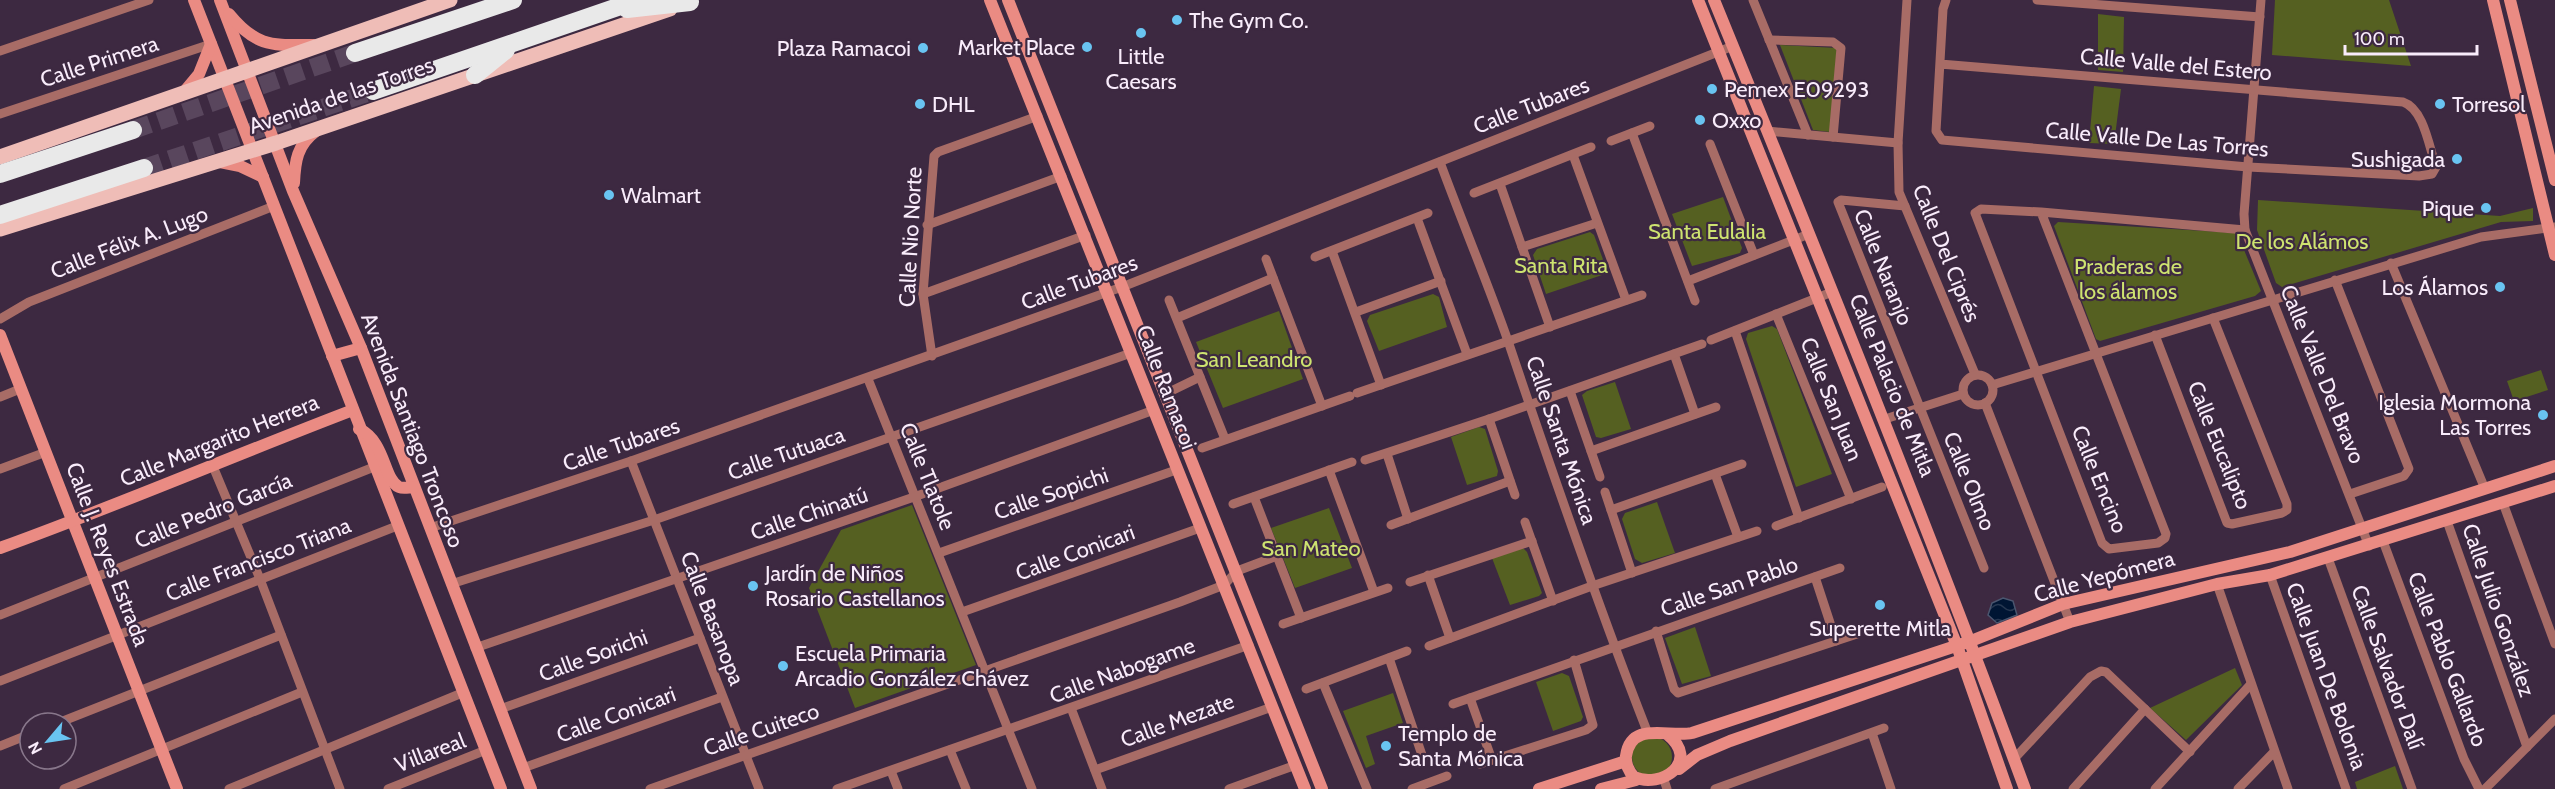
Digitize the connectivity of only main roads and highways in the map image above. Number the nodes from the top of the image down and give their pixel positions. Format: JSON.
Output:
{"nodes":[{"id":1,"x":194,"y":0,"type":"edge"},
{"id":2,"x":450,"y":0,"type":"edge"},
{"id":3,"x":513,"y":0,"type":"edge"},
{"id":4,"x":638,"y":0,"type":"edge"},
{"id":5,"x":990,"y":0,"type":"edge"},
{"id":6,"x":1008,"y":0,"type":"edge"},
{"id":7,"x":1698,"y":0,"type":"edge"},
{"id":8,"x":1714,"y":0,"type":"edge"},
{"id":9,"x":2493,"y":0,"type":"edge"},
{"id":10,"x":2510,"y":0,"type":"edge"},
{"id":11,"x":693,"y":1,"type":"edge"},
{"id":12,"x":221,"y":3,"type":"edge"},
{"id":13,"x":604,"y":11,"type":"junction"},
{"id":14,"x":518,"y":41,"type":"junction"},
{"id":15,"x":211,"y":44,"type":"junction"},
{"id":16,"x":321,"y":45,"type":"junction"},
{"id":17,"x":355,"y":54,"type":"tunnel mouth"},
{"id":18,"x":247,"y":71,"type":"junction"},
{"id":19,"x":475,"y":75,"type":"junction"},
{"id":20,"x":224,"y":78,"type":"junction"},
{"id":21,"x":373,"y":91,"type":"tunnel mouth"},
{"id":22,"x":183,"y":94,"type":"junction"},
{"id":23,"x":321,"y":127,"type":"junction"},
{"id":24,"x":133,"y":130,"type":"tunnel mouth"},
{"id":25,"x":276,"y":143,"type":"junction"},
{"id":26,"x":253,"y":150,"type":"junction"},
{"id":27,"x":0,"y":157,"type":"edge"},
{"id":28,"x":215,"y":161,"type":"junction"},
{"id":29,"x":144,"y":168,"type":"tunnel mouth"},
{"id":30,"x":0,"y":174,"type":"edge"},
{"id":31,"x":263,"y":177,"type":"junction"},
{"id":32,"x":2555,"y":180,"type":"edge"},
{"id":33,"x":294,"y":191,"type":"junction"},
{"id":34,"x":0,"y":215,"type":"edge"},
{"id":35,"x":2551,"y":228,"type":"edge"},
{"id":36,"x":0,"y":229,"type":"edge"},
{"id":37,"x":2555,"y":255,"type":"edge"},
{"id":38,"x":0,"y":335,"type":"edge"},
{"id":39,"x":361,"y":348,"type":"junction"},
{"id":40,"x":333,"y":356,"type":"junction"},
{"id":41,"x":353,"y":410,"type":"junction"},
{"id":42,"x":359,"y":429,"type":"junction"},
{"id":43,"x":2555,"y":466,"type":"edge"},
{"id":44,"x":2555,"y":486,"type":"edge"},
{"id":45,"x":414,"y":487,"type":"junction"},
{"id":46,"x":72,"y":522,"type":"junction"},
{"id":47,"x":0,"y":548,"type":"edge"},
{"id":48,"x":1971,"y":641,"type":"junction"},
{"id":49,"x":1957,"y":646,"type":"junction"},
{"id":50,"x":1975,"y":656,"type":"junction"},
{"id":51,"x":1962,"y":661,"type":"junction"},
{"id":52,"x":1667,"y":734,"type":"junction"},
{"id":53,"x":1626,"y":761,"type":"junction"},
{"id":54,"x":1679,"y":769,"type":"junction"},
{"id":55,"x":1636,"y":780,"type":"junction"},
{"id":56,"x":1666,"y":786,"type":"edge"},
{"id":57,"x":177,"y":789,"type":"edge"},
{"id":58,"x":501,"y":789,"type":"edge"},
{"id":59,"x":531,"y":789,"type":"edge"},
{"id":60,"x":1305,"y":789,"type":"edge"},
{"id":61,"x":1322,"y":789,"type":"edge"},
{"id":62,"x":1539,"y":789,"type":"edge"},
{"id":63,"x":1601,"y":789,"type":"edge"},
{"id":64,"x":2007,"y":789,"type":"edge"},
{"id":65,"x":2025,"y":789,"type":"edge"}],
"edges":[{"from":1,"to":15,"type":"main road"},
{"from":2,"to":16,"type":"main road"},
{"from":3,"to":17,"type":"highway","name":"Avenida de las Torres"},
{"from":4,"to":13,"type":"highway","name":"Avenida de las Torres"},
{"from":5,"to":60,"type":"main road","name":"Calle Ramacoi"},
{"from":6,"to":61,"type":"main road","name":"Calle Ramacoi"},
{"from":7,"to":49,"type":"main road","name":"Calle Palacio de Mitla"},
{"from":8,"to":48,"type":"main road","name":"Calle Palacio de Mitla"},
{"from":9,"to":35,"type":"main road"},
{"from":10,"to":32,"type":"main road"},
{"from":11,"to":13,"type":"highway"},
{"from":11,"to":19,"type":"main road","name":"Avenida de las Torres"},
{"from":12,"to":16,"type":"main road"},
{"from":12,"to":18,"type":"main road"},
{"from":13,"to":14,"type":"highway","name":"Avenida de las Torres"},
{"from":14,"to":19,"type":"highway"},
{"from":14,"to":21,"type":"highway","name":"Avenida de las Torres"},
{"from":15,"to":20,"type":"main road"},
{"from":15,"to":22,"type":"main road"},
{"from":16,"to":18,"type":"main road"},
{"from":18,"to":20,"type":"main road"},
{"from":18,"to":25,"type":"main road","name":"Avenida Santiago Troncoso"},
{"from":19,"to":23,"type":"main road","name":"Avenida de las Torres"},
{"from":20,"to":22,"type":"main road"},
{"from":20,"to":26,"type":"main road"},
{"from":22,"to":27,"type":"main road"},
{"from":23,"to":25,"type":"main road","name":"Avenida de las Torres"},
{"from":23,"to":33,"type":"main road"},
{"from":24,"to":30,"type":"highway"},
{"from":25,"to":26,"type":"main road","name":"Avenida de las Torres"},
{"from":25,"to":33,"type":"main road","name":"Avenida Santiago Troncoso"},
{"from":26,"to":28,"type":"main road","name":"Avenida de las Torres"},
{"from":26,"to":31,"type":"main road"},
{"from":28,"to":31,"type":"main road"},
{"from":28,"to":36,"type":"main road","name":"Avenida de las Torres"},
{"from":29,"to":34,"type":"highway"},
{"from":31,"to":40,"type":"main road"},
{"from":33,"to":39,"type":"main road","name":"Avenida Santiago Troncoso"},
{"from":35,"to":37,"type":"main road"},
{"from":38,"to":46,"type":"main road","name":"Calle J. Reyes Estrada"},
{"from":39,"to":40,"type":"main road"},
{"from":39,"to":45,"type":"main road","name":"Avenida Santiago Troncoso"},
{"from":40,"to":41,"type":"main road"},
{"from":41,"to":42,"type":"main road"},
{"from":41,"to":46,"type":"main road","name":"Calle Margarito Herrera"},
{"from":42,"to":45,"type":"main road"},
{"from":42,"to":58,"type":"main road"},
{"from":43,"to":48,"type":"main road","name":"Calle Yepómera"},
{"from":44,"to":50,"type":"main road","name":"Calle Yepómera"},
{"from":45,"to":59,"type":"main road","name":"Avenida Santiago Troncoso"},
{"from":46,"to":47,"type":"main road","name":"Calle Margarito Herrera"},
{"from":46,"to":57,"type":"main road","name":"Calle J. Reyes Estrada"},
{"from":48,"to":49,"type":"main road","name":"Calle Yepómera"},
{"from":48,"to":50,"type":"main road","name":"Calle Palacio de Mitla"},
{"from":49,"to":51,"type":"main road","name":"Calle Palacio de Mitla"},
{"from":49,"to":52,"type":"main road","name":"Calle Yepómera"},
{"from":50,"to":51,"type":"main road","name":"Calle Yepómera"},
{"from":50,"to":65,"type":"main road","name":"Calle Palacio de Mitla"},
{"from":51,"to":54,"type":"main road","name":"Calle Yepómera"},
{"from":51,"to":64,"type":"main road","name":"Calle Palacio de Mitla"},
{"from":52,"to":53,"type":"main road"},
{"from":52,"to":54,"type":"main road"},
{"from":53,"to":55,"type":"main road"},
{"from":53,"to":62,"type":"main road"},
{"from":54,"to":56,"type":"main road"},
{"from":55,"to":56,"type":"main road"},
{"from":55,"to":63,"type":"main road"}]}
